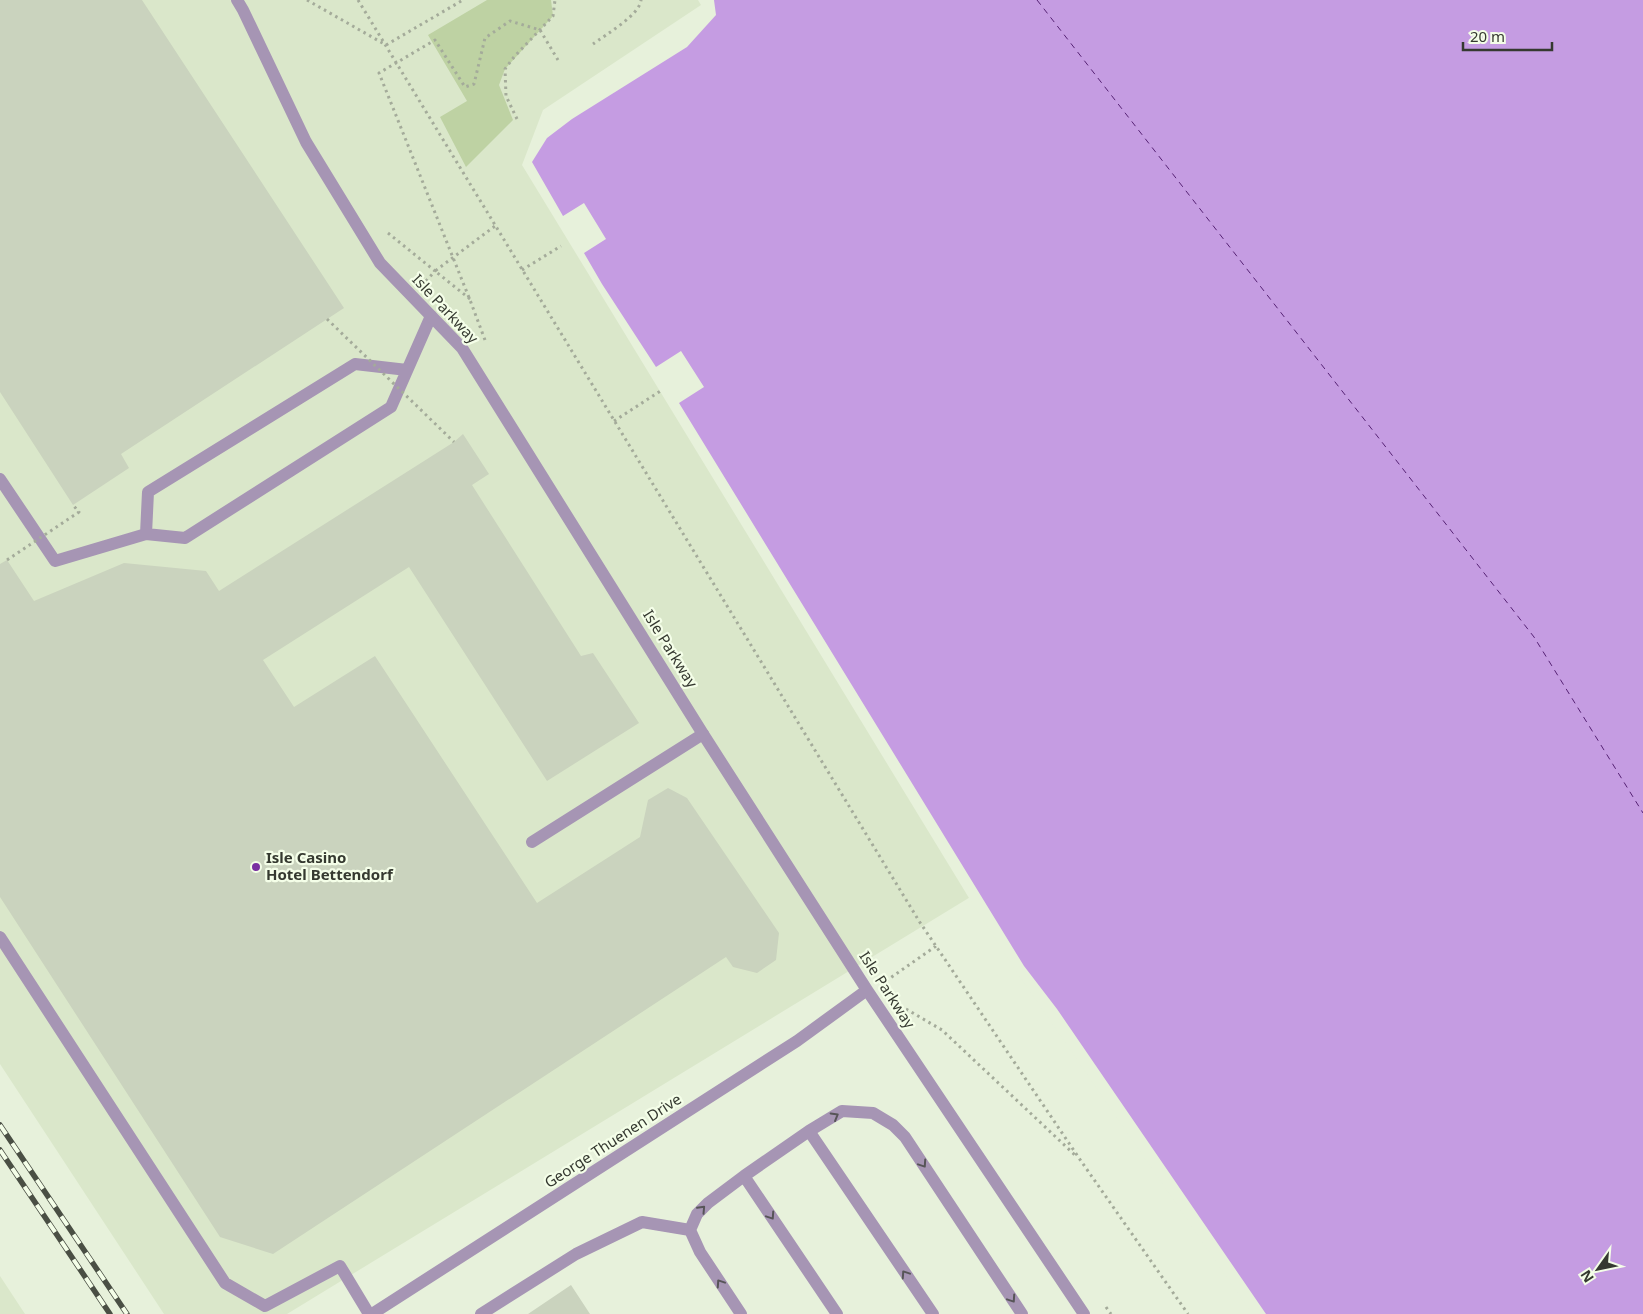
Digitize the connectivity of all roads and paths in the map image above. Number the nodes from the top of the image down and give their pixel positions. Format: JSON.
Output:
{"nodes":[{"id":1,"x":236,"y":0,"type":"edge"},
{"id":2,"x":307,"y":0,"type":"edge"},
{"id":3,"x":358,"y":0,"type":"edge"},
{"id":4,"x":463,"y":0,"type":"edge"},
{"id":5,"x":555,"y":0,"type":"edge"},
{"id":6,"x":642,"y":0,"type":"edge"},
{"id":7,"x":540,"y":30,"type":"junction"},
{"id":8,"x":593,"y":44,"type":"dead end"},
{"id":9,"x":386,"y":45,"type":"junction"},
{"id":10,"x":558,"y":60,"type":"dead end"},
{"id":11,"x":396,"y":63,"type":"junction"},
{"id":12,"x":516,"y":119,"type":"dead end"},
{"id":13,"x":495,"y":226,"type":"junction"},
{"id":14,"x":561,"y":246,"type":"dead end"},
{"id":15,"x":453,"y":257,"type":"junction"},
{"id":16,"x":522,"y":270,"type":"junction"},
{"id":17,"x":470,"y":300,"type":"junction"},
{"id":18,"x":431,"y":316,"type":"junction"},
{"id":19,"x":327,"y":319,"type":"dead end"},
{"id":20,"x":485,"y":342,"type":"dead end"},
{"id":21,"x":407,"y":370,"type":"junction"},
{"id":22,"x":662,"y":390,"type":"dead end"},
{"id":23,"x":614,"y":421,"type":"junction"},
{"id":24,"x":454,"y":442,"type":"dead end"},
{"id":25,"x":0,"y":479,"type":"edge"},
{"id":26,"x":73,"y":505,"type":"dead end"},
{"id":27,"x":146,"y":534,"type":"junction"},
{"id":28,"x":7,"y":560,"type":"dead end"},
{"id":29,"x":703,"y":734,"type":"junction"},
{"id":30,"x":532,"y":842,"type":"dead end"},
{"id":31,"x":0,"y":937,"type":"edge"},
{"id":32,"x":936,"y":946,"type":"junction"},
{"id":33,"x":867,"y":990,"type":"junction"},
{"id":34,"x":890,"y":990,"type":"dead end"},
{"id":35,"x":906,"y":1015,"type":"dead end"},
{"id":36,"x":808,"y":1131,"type":"junction"},
{"id":37,"x":1081,"y":1161,"type":"junction"},
{"id":38,"x":744,"y":1176,"type":"junction"},
{"id":39,"x":690,"y":1230,"type":"junction"},
{"id":40,"x":1105,"y":1306,"type":"dead end"},
{"id":41,"x":371,"y":1314,"type":"edge"},
{"id":42,"x":481,"y":1314,"type":"edge"},
{"id":43,"x":741,"y":1314,"type":"edge"},
{"id":44,"x":837,"y":1314,"type":"edge"},
{"id":45,"x":933,"y":1314,"type":"edge"},
{"id":46,"x":1022,"y":1314,"type":"edge"},
{"id":47,"x":1084,"y":1314,"type":"edge"},
{"id":48,"x":1111,"y":1314,"type":"edge"},
{"id":49,"x":1188,"y":1314,"type":"edge"}],
"edges":[{"from":1,"to":18,"type":"street","name":"Isle Parkway"},
{"from":2,"to":9,"type":"path"},
{"from":3,"to":9,"type":"path"},
{"from":4,"to":9,"type":"path"},
{"from":5,"to":7,"type":"path"},
{"from":6,"to":8,"type":"path"},
{"from":7,"to":10,"type":"path"},
{"from":7,"to":11,"type":"path"},
{"from":7,"to":12,"type":"path"},
{"from":9,"to":11,"type":"path"},
{"from":11,"to":13,"type":"path"},
{"from":11,"to":15,"type":"path"},
{"from":13,"to":15,"type":"path"},
{"from":13,"to":16,"type":"path"},
{"from":14,"to":16,"type":"path"},
{"from":15,"to":17,"type":"path"},
{"from":15,"to":17,"type":"path"},
{"from":16,"to":23,"type":"path"},
{"from":17,"to":20,"type":"path"},
{"from":18,"to":21,"type":"street"},
{"from":18,"to":29,"type":"street","name":"Isle Parkway"},
{"from":19,"to":24,"type":"path","bridge":true},
{"from":21,"to":27,"type":"street"},
{"from":21,"to":27,"type":"street"},
{"from":22,"to":23,"type":"path"},
{"from":23,"to":32,"type":"path"},
{"from":25,"to":27,"type":"street"},
{"from":26,"to":28,"type":"path","bridge":true},
{"from":29,"to":30,"type":"street"},
{"from":29,"to":33,"type":"street","name":"Isle Parkway"},
{"from":31,"to":41,"type":"street"},
{"from":32,"to":34,"type":"path"},
{"from":32,"to":37,"type":"path"},
{"from":33,"to":41,"type":"street","name":"George Thuenen Drive"},
{"from":33,"to":47,"type":"street","name":"Isle Parkway"},
{"from":35,"to":37,"type":"path"},
{"from":36,"to":38,"type":"street"},
{"from":45,"to":36,"type":"street","one_way":true},
{"from":36,"to":46,"type":"street","one_way":true},
{"from":37,"to":49,"type":"path"},
{"from":39,"to":38,"type":"street","one_way":true},
{"from":38,"to":44,"type":"street","one_way":true},
{"from":39,"to":42,"type":"street"},
{"from":43,"to":39,"type":"street","one_way":true},
{"from":40,"to":48,"type":"path"}]}
